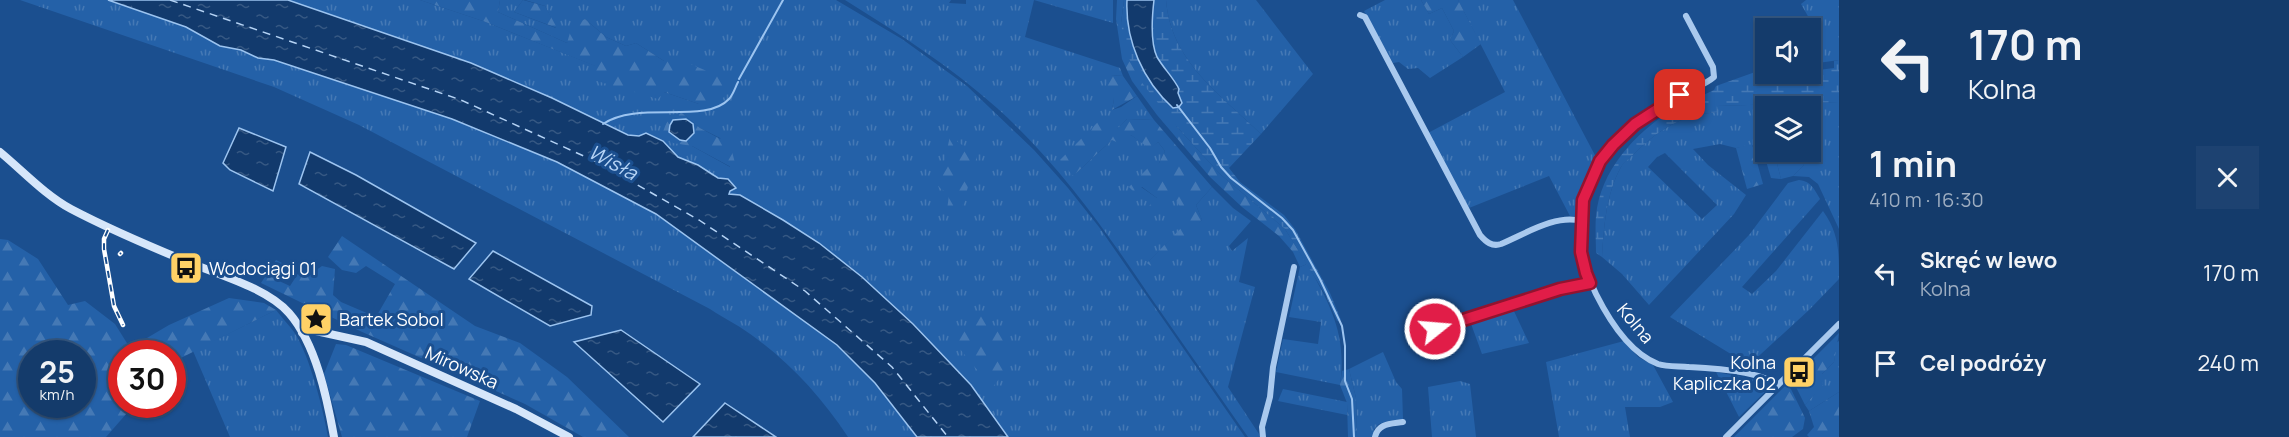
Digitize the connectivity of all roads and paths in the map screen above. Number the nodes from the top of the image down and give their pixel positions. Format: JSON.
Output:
{"nodes":[{"id":1,"x":1360,"y":15,"type":"dead end"},
{"id":2,"x":1686,"y":16,"type":"dead end"},
{"id":3,"x":0,"y":152,"type":"edge"},
{"id":4,"x":1581,"y":221,"type":"junction"},
{"id":5,"x":1294,"y":267,"type":"dead end"},
{"id":6,"x":1590,"y":283,"type":"junction"},
{"id":7,"x":1839,"y":324,"type":"edge"},
{"id":8,"x":1435,"y":329,"type":"dead end"},
{"id":9,"x":302,"y":333,"type":"junction"},
{"id":10,"x":1778,"y":385,"type":"junction"},
{"id":11,"x":1403,"y":422,"type":"dead end"},
{"id":12,"x":334,"y":437,"type":"edge"},
{"id":13,"x":569,"y":437,"type":"edge"},
{"id":14,"x":1263,"y":437,"type":"edge"},
{"id":15,"x":1375,"y":437,"type":"edge"},
{"id":16,"x":1726,"y":437,"type":"edge"}],
"edges":[{"from":1,"to":4,"type":"street"},
{"from":2,"to":4,"type":"street","name":"Kolna"},
{"from":3,"to":9,"type":"main road"},
{"from":4,"to":6,"type":"street","name":"Kolna"},
{"from":5,"to":14,"type":"street"},
{"from":6,"to":8,"type":"street"},
{"from":6,"to":10,"type":"street","name":"Kolna"},
{"from":7,"to":10,"type":"street"},
{"from":9,"to":12,"type":"main road"},
{"from":9,"to":13,"type":"main road","name":"Mirowska"},
{"from":10,"to":16,"type":"street"},
{"from":11,"to":15,"type":"street"}]}
